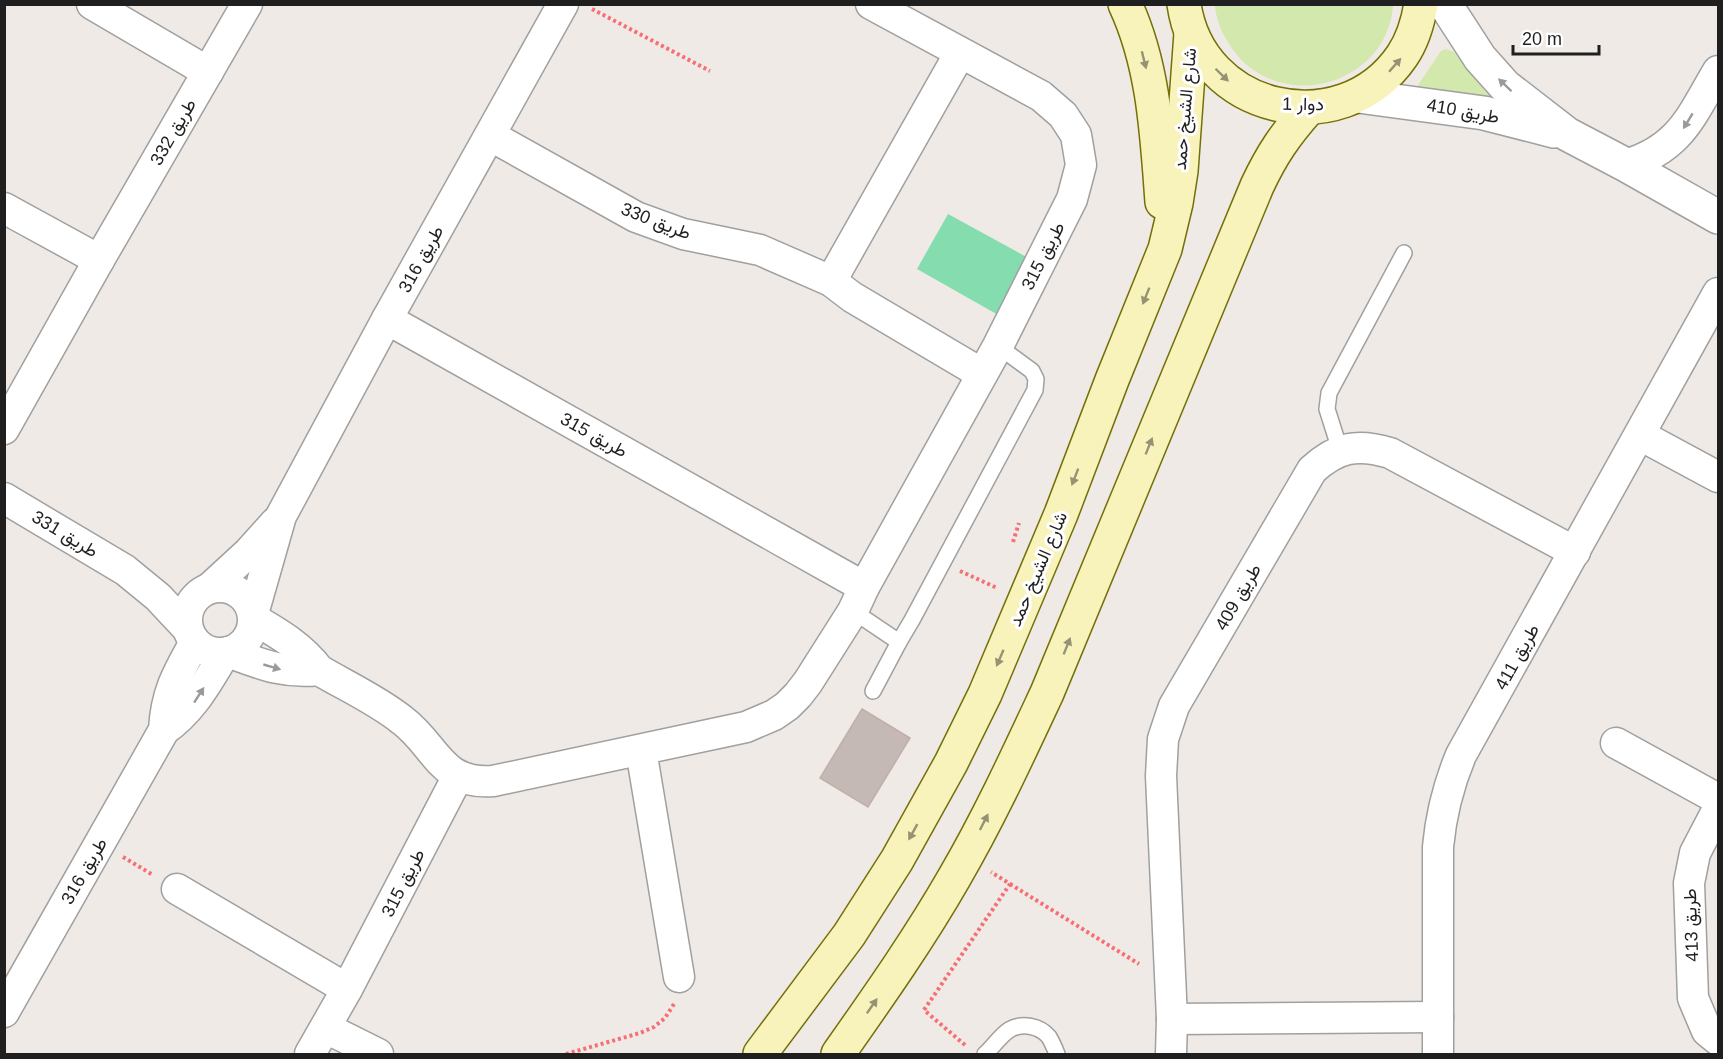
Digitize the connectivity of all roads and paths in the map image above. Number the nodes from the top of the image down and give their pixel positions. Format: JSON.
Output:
{"nodes":[{"id":1,"x":92,"y":4,"type":"edge"},
{"id":2,"x":247,"y":4,"type":"edge"},
{"id":3,"x":563,"y":4,"type":"edge"},
{"id":4,"x":584,"y":4,"type":"edge"},
{"id":5,"x":1125,"y":4,"type":"edge"},
{"id":6,"x":1421,"y":4,"type":"edge"},
{"id":7,"x":1445,"y":4,"type":"edge"},
{"id":8,"x":888,"y":9,"type":"edge"},
{"id":9,"x":1188,"y":19,"type":"edge"},
{"id":10,"x":960,"y":52,"type":"junction"},
{"id":11,"x":711,"y":71,"type":"dead end"},
{"id":12,"x":1719,"y":71,"type":"edge"},
{"id":13,"x":208,"y":72,"type":"junction"},
{"id":14,"x":1358,"y":96,"type":"junction"},
{"id":15,"x":1309,"y":108,"type":"junction"},
{"id":16,"x":1567,"y":134,"type":"junction"},
{"id":17,"x":490,"y":136,"type":"junction"},
{"id":18,"x":1626,"y":165,"type":"junction"},
{"id":19,"x":4,"y":207,"type":"edge"},
{"id":20,"x":1719,"y":217,"type":"edge"},
{"id":21,"x":1165,"y":249,"type":"junction"},
{"id":22,"x":1404,"y":253,"type":"dead end"},
{"id":23,"x":99,"y":260,"type":"junction"},
{"id":24,"x":831,"y":281,"type":"junction"},
{"id":25,"x":1719,"y":293,"type":"edge"},
{"id":26,"x":387,"y":319,"type":"junction"},
{"id":27,"x":998,"y":346,"type":"junction"},
{"id":28,"x":982,"y":374,"type":"junction"},
{"id":29,"x":4,"y":429,"type":"edge"},
{"id":30,"x":1640,"y":435,"type":"junction"},
{"id":31,"x":1340,"y":450,"type":"junction"},
{"id":32,"x":1719,"y":477,"type":"edge"},
{"id":33,"x":4,"y":498,"type":"edge"},
{"id":34,"x":281,"y":516,"type":"junction"},
{"id":35,"x":1575,"y":552,"type":"junction"},
{"id":36,"x":943,"y":563,"type":"junction"},
{"id":37,"x":125,"y":570,"type":"junction"},
{"id":38,"x":209,"y":588,"type":"junction"},
{"id":39,"x":998,"y":589,"type":"dead end"},
{"id":40,"x":858,"y":599,"type":"junction"},
{"id":41,"x":253,"y":616,"type":"junction"},
{"id":42,"x":191,"y":635,"type":"junction"},
{"id":43,"x":899,"y":642,"type":"junction"},
{"id":44,"x":226,"y":653,"type":"junction"},
{"id":45,"x":319,"y":670,"type":"junction"},
{"id":46,"x":873,"y":691,"type":"dead end"},
{"id":47,"x":164,"y":730,"type":"junction"},
{"id":48,"x":1616,"y":743,"type":"dead end"},
{"id":49,"x":641,"y":750,"type":"junction"},
{"id":50,"x":458,"y":776,"type":"junction"},
{"id":51,"x":1719,"y":799,"type":"edge"},
{"id":52,"x":1719,"y":809,"type":"edge"},
{"id":53,"x":100,"y":843,"type":"junction"},
{"id":54,"x":1010,"y":884,"type":"dead end"},
{"id":55,"x":177,"y":889,"type":"joint"},
{"id":56,"x":679,"y":976,"type":"joint"},
{"id":57,"x":1170,"y":982,"type":"junction"},
{"id":58,"x":347,"y":989,"type":"junction"},
{"id":59,"x":7,"y":1000,"type":"edge"},
{"id":60,"x":1438,"y":1017,"type":"junction"},
{"id":61,"x":1172,"y":1019,"type":"junction"},
{"id":62,"x":939,"y":1023,"type":"dead end"},
{"id":63,"x":326,"y":1028,"type":"junction"},
{"id":64,"x":958,"y":1038,"type":"dead end"},
{"id":65,"x":1719,"y":1040,"type":"edge"},
{"id":66,"x":310,"y":1054,"type":"edge"},
{"id":67,"x":378,"y":1054,"type":"edge"},
{"id":68,"x":566,"y":1054,"type":"edge"},
{"id":69,"x":760,"y":1054,"type":"edge"},
{"id":70,"x":838,"y":1054,"type":"edge"},
{"id":71,"x":985,"y":1054,"type":"edge"},
{"id":72,"x":1057,"y":1054,"type":"edge"},
{"id":73,"x":1171,"y":1054,"type":"edge"},
{"id":74,"x":1438,"y":1054,"type":"edge"}],
"edges":[{"from":1,"to":13,"type":"street"},
{"from":2,"to":13,"type":"street","name":"طريق 332"},
{"from":3,"to":17,"type":"street","name":"طريق 316"},
{"from":4,"to":11,"type":"path"},
{"from":5,"to":21,"type":"main road","one_way":true},
{"from":14,"to":6,"type":"main road","name":"دوار 1","one_way":true},
{"from":16,"to":7,"type":"street","name":"طريق 410","one_way":true},
{"from":8,"to":10,"type":"street","name":"طريق 315"},
{"from":9,"to":15,"type":"main road","name":"دوار 1","one_way":true},
{"from":9,"to":21,"type":"main road","name":"شارع الشيخ حمد"},
{"from":10,"to":24,"type":"street"},
{"from":10,"to":27,"type":"street","name":"طريق 315"},
{"from":12,"to":18,"type":"street","one_way":true},
{"from":13,"to":23,"type":"street","name":"طريق 332"},
{"from":14,"to":15,"type":"main road","name":"دوار 1"},
{"from":14,"to":16,"type":"street","name":"طريق 410"},
{"from":70,"to":15,"type":"main road","one_way":true},
{"from":16,"to":18,"type":"street","name":"طريق 410"},
{"from":17,"to":24,"type":"street","name":"طريق 330"},
{"from":17,"to":26,"type":"street","name":"طريق 316"},
{"from":18,"to":20,"type":"street","name":"طريق 410"},
{"from":19,"to":23,"type":"street"},
{"from":21,"to":69,"type":"main road","name":"شارع الشيخ حمد","one_way":true},
{"from":22,"to":31,"type":"lane"},
{"from":23,"to":29,"type":"street","name":"طريق 332"},
{"from":24,"to":28,"type":"street","name":"طريق 330"},
{"from":25,"to":30,"type":"street","name":"طريق 411"},
{"from":26,"to":34,"type":"street","name":"طريق 316"},
{"from":26,"to":40,"type":"street","name":"طريق 315"},
{"from":27,"to":28,"type":"street","name":"طريق 315"},
{"from":27,"to":36,"type":"lane"},
{"from":28,"to":40,"type":"street","name":"طريق 315"},
{"from":30,"to":32,"type":"street"},
{"from":30,"to":35,"type":"street","name":"طريق 411"},
{"from":31,"to":35,"type":"street"},
{"from":31,"to":57,"type":"street","name":"طريق 409"},
{"from":33,"to":37,"type":"street","name":"طريق 331"},
{"from":34,"to":38,"type":"street","name":"طريق 316"},
{"from":34,"to":41,"type":"street","name":"طريق 316"},
{"from":35,"to":60,"type":"street","name":"طريق 411"},
{"from":36,"to":39,"type":"path"},
{"from":36,"to":43,"type":"lane"},
{"from":37,"to":38,"type":"street","name":"طريق 331"},
{"from":37,"to":42,"type":"street","name":"طريق 331"},
{"from":38,"to":41,"type":"street"},
{"from":38,"to":42,"type":"street"},
{"from":40,"to":43,"type":"lane"},
{"from":40,"to":49,"type":"street","name":"طريق 315"},
{"from":41,"to":44,"type":"street"},
{"from":41,"to":45,"type":"street"},
{"from":42,"to":44,"type":"street"},
{"from":42,"to":47,"type":"street","name":"طريق 316"},
{"from":43,"to":46,"type":"lane"},
{"from":44,"to":45,"type":"street","one_way":true},
{"from":47,"to":44,"type":"street","name":"طريق 316","one_way":true},
{"from":45,"to":50,"type":"street"},
{"from":47,"to":53,"type":"street","name":"طريق 316"},
{"from":48,"to":51,"type":"street"},
{"from":49,"to":50,"type":"street","name":"طريق 315"},
{"from":49,"to":56,"type":"street"},
{"from":50,"to":58,"type":"street","name":"طريق 315"},
{"from":52,"to":65,"type":"street","name":"طريق 413"},
{"from":53,"to":55,"type":"path"},
{"from":53,"to":59,"type":"street","name":"طريق 316"},
{"from":54,"to":57,"type":"path"},
{"from":55,"to":58,"type":"street"},
{"from":56,"to":68,"type":"path"},
{"from":57,"to":61,"type":"street","name":"طريق 409"},
{"from":58,"to":63,"type":"street","name":"طريق 315"},
{"from":60,"to":61,"type":"street"},
{"from":60,"to":74,"type":"street","name":"طريق 411"},
{"from":61,"to":73,"type":"street","name":"طريق 409"},
{"from":62,"to":64,"type":"path"},
{"from":63,"to":66,"type":"street","name":"طريق 315"},
{"from":63,"to":67,"type":"street"},
{"from":71,"to":72,"type":"lane"}]}
